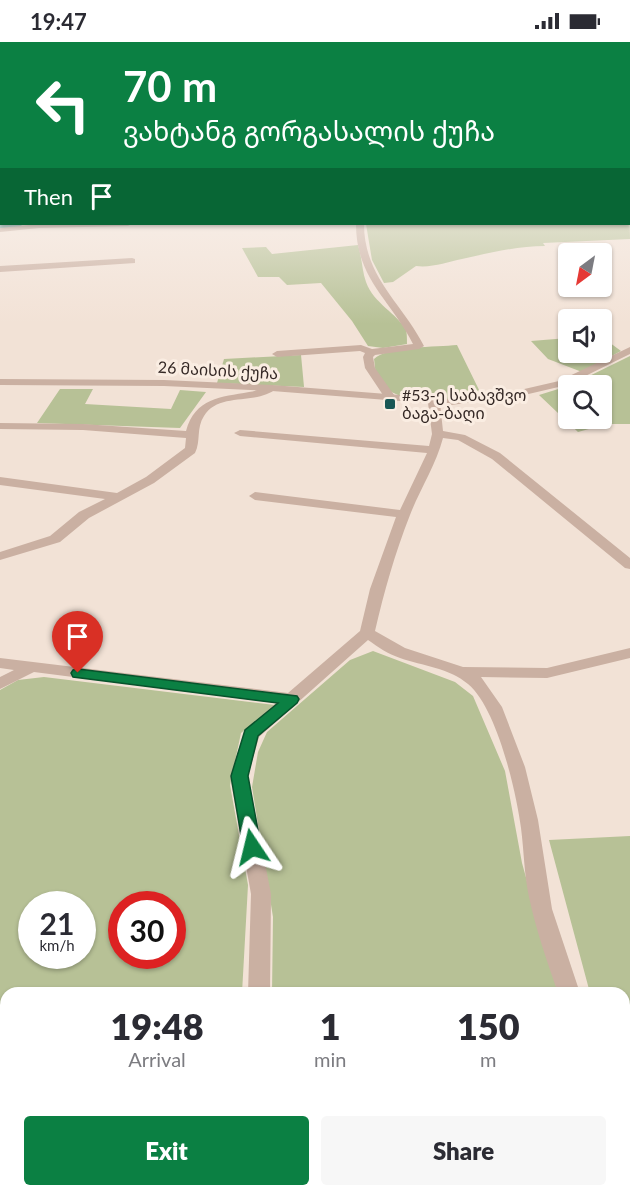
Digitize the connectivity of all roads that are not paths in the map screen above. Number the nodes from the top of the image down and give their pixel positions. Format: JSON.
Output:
{"nodes":[{"id":1,"x":107,"y":225,"type":"edge"},
{"id":2,"x":360,"y":225,"type":"edge"},
{"id":3,"x":0,"y":230,"type":"edge"},
{"id":4,"x":132,"y":261,"type":"dead end"},
{"id":5,"x":0,"y":268,"type":"edge"},
{"id":6,"x":630,"y":350,"type":"edge"},
{"id":7,"x":371,"y":352,"type":"junction"},
{"id":8,"x":277,"y":354,"type":"dead end"},
{"id":9,"x":0,"y":382,"type":"edge"},
{"id":10,"x":272,"y":388,"type":"junction"},
{"id":11,"x":391,"y":399,"type":"junction"},
{"id":12,"x":434,"y":403,"type":"junction"},
{"id":13,"x":0,"y":426,"type":"edge"},
{"id":14,"x":240,"y":433,"type":"dead end"},
{"id":15,"x":438,"y":434,"type":"junction"},
{"id":16,"x":191,"y":435,"type":"junction"},
{"id":17,"x":434,"y":450,"type":"junction"},
{"id":18,"x":0,"y":481,"type":"edge"},
{"id":19,"x":255,"y":496,"type":"dead end"},
{"id":20,"x":122,"y":497,"type":"junction"},
{"id":21,"x":404,"y":514,"type":"junction"},
{"id":22,"x":0,"y":556,"type":"edge"},
{"id":23,"x":630,"y":565,"type":"edge"},
{"id":24,"x":367,"y":633,"type":"junction"},
{"id":25,"x":630,"y":653,"type":"edge"},
{"id":26,"x":0,"y":663,"type":"edge"},
{"id":27,"x":30,"y":668,"type":"junction"},
{"id":28,"x":461,"y":672,"type":"junction"},
{"id":29,"x":0,"y":684,"type":"edge"},
{"id":30,"x":291,"y":699,"type":"junction"},
{"id":31,"x":259,"y":987,"type":"edge"},
{"id":32,"x":567,"y":987,"type":"edge"}],
"edges":[{"from":1,"to":3,"type":"street"},
{"from":2,"to":7,"type":"street"},
{"from":4,"to":5,"type":"street"},
{"from":6,"to":12,"type":"street","name":"26 მაისის ქუჩა"},
{"from":7,"to":8,"type":"street"},
{"from":7,"to":11,"type":"street"},
{"from":9,"to":10,"type":"street","name":"26 მაისის ქუჩა"},
{"from":10,"to":11,"type":"street","name":"26 მაისის ქუჩა"},
{"from":10,"to":16,"type":"street"},
{"from":11,"to":12,"type":"street","name":"26 მაისის ქუჩა"},
{"from":12,"to":15,"type":"street"},
{"from":13,"to":16,"type":"street"},
{"from":14,"to":17,"type":"street"},
{"from":15,"to":17,"type":"street"},
{"from":15,"to":23,"type":"street"},
{"from":16,"to":20,"type":"street"},
{"from":17,"to":21,"type":"street"},
{"from":18,"to":20,"type":"street"},
{"from":19,"to":21,"type":"street"},
{"from":20,"to":22,"type":"street"},
{"from":21,"to":24,"type":"street"},
{"from":24,"to":28,"type":"street"},
{"from":24,"to":30,"type":"street"},
{"from":25,"to":28,"type":"street"},
{"from":26,"to":27,"type":"street"},
{"from":27,"to":29,"type":"street"},
{"from":27,"to":30,"type":"street"},
{"from":28,"to":32,"type":"street"},
{"from":30,"to":31,"type":"street"}]}
